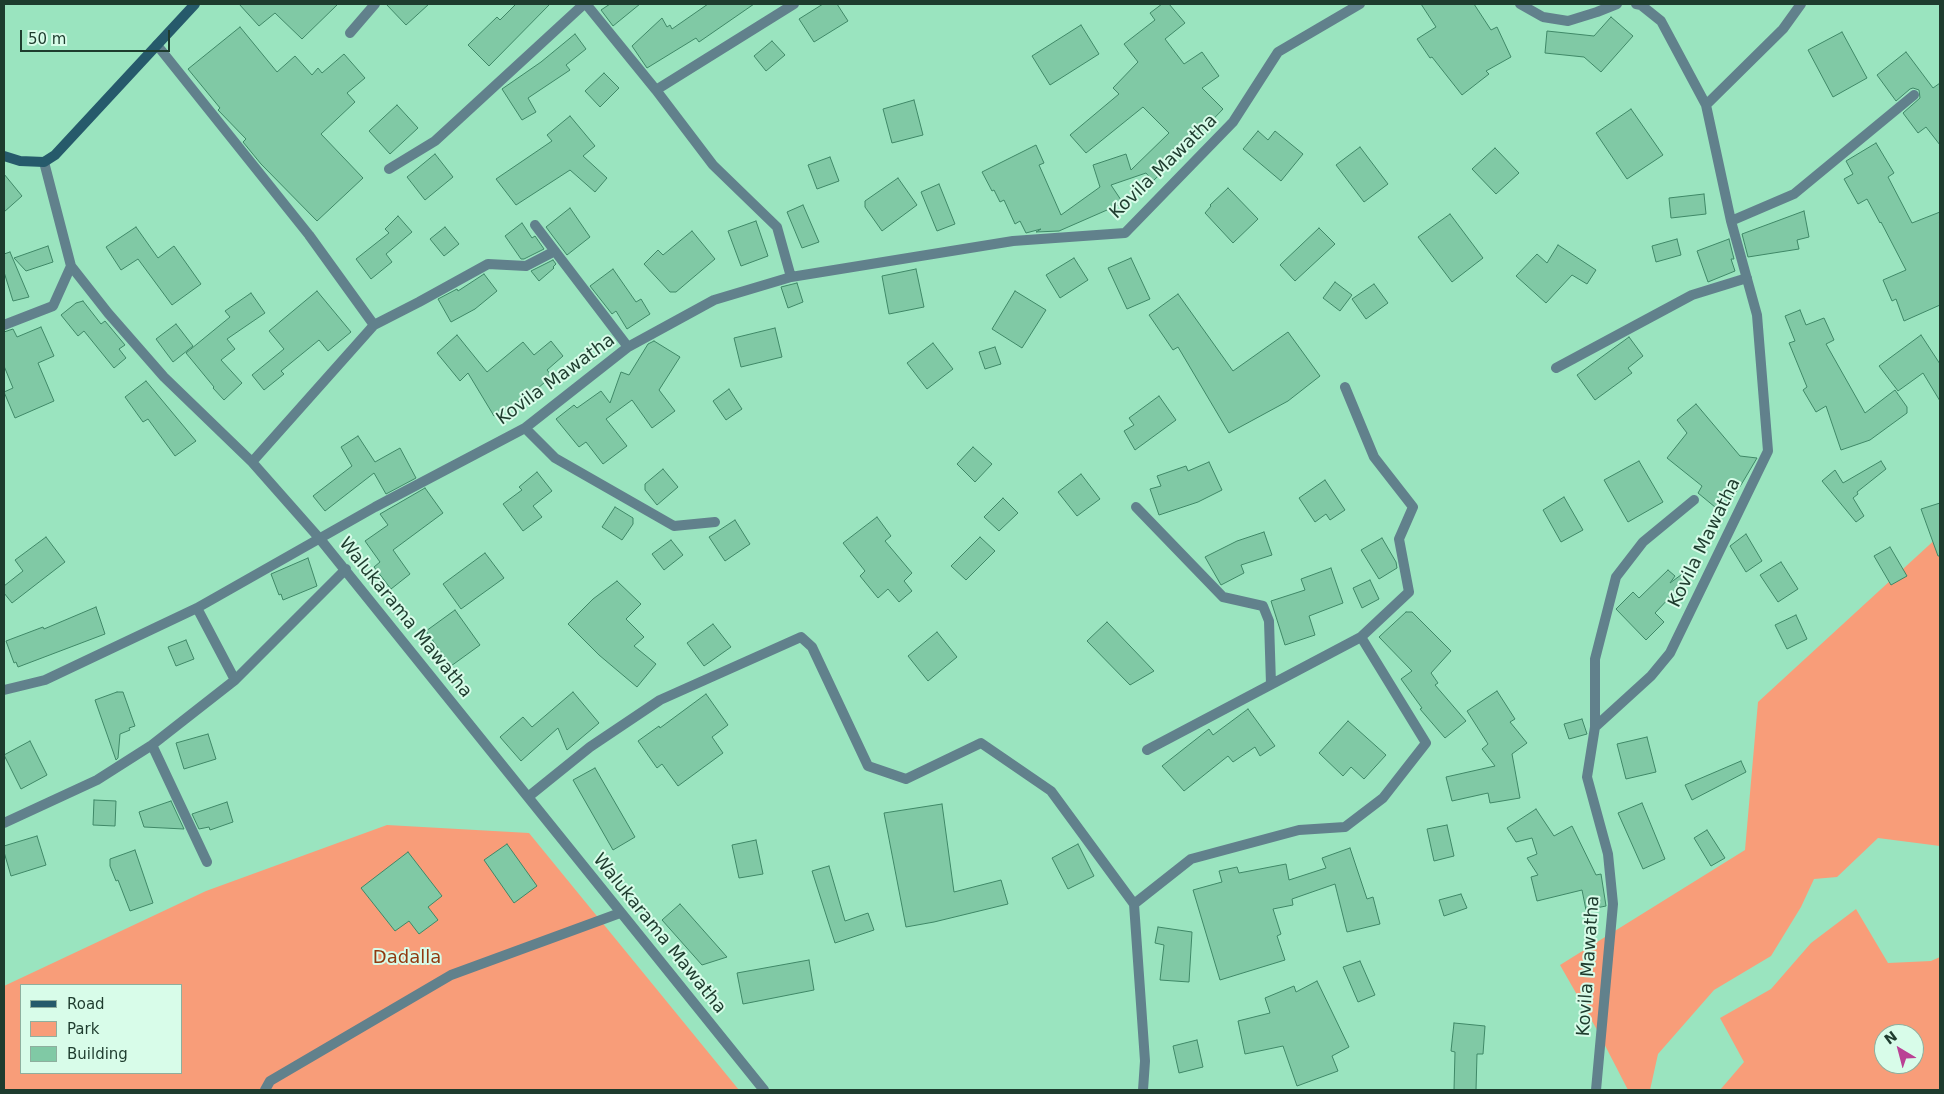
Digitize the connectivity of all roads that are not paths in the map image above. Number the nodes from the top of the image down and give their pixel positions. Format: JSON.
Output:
{"nodes":[{"id":1,"x":195,"y":4,"type":"edge"},
{"id":2,"x":375,"y":4,"type":"edge"},
{"id":3,"x":585,"y":4,"type":"edge"},
{"id":4,"x":794,"y":4,"type":"edge"},
{"id":5,"x":1360,"y":4,"type":"edge"},
{"id":6,"x":1520,"y":4,"type":"edge"},
{"id":7,"x":1617,"y":4,"type":"edge"},
{"id":8,"x":1636,"y":4,"type":"edge"},
{"id":9,"x":1801,"y":4,"type":"edge"},
{"id":10,"x":350,"y":32,"type":"dead end"},
{"id":11,"x":157,"y":46,"type":"junction"},
{"id":12,"x":656,"y":90,"type":"junction"},
{"id":13,"x":1914,"y":94,"type":"dead end"},
{"id":14,"x":1706,"y":105,"type":"junction"},
{"id":15,"x":4,"y":156,"type":"edge"},
{"id":16,"x":44,"y":162,"type":"junction"},
{"id":17,"x":389,"y":169,"type":"dead end"},
{"id":18,"x":1731,"y":221,"type":"junction"},
{"id":19,"x":535,"y":224,"type":"dead end"},
{"id":20,"x":555,"y":251,"type":"junction"},
{"id":21,"x":71,"y":266,"type":"junction"},
{"id":22,"x":791,"y":277,"type":"junction"},
{"id":23,"x":1747,"y":278,"type":"junction"},
{"id":24,"x":4,"y":324,"type":"edge"},
{"id":25,"x":374,"y":325,"type":"junction"},
{"id":26,"x":628,"y":347,"type":"junction"},
{"id":27,"x":1556,"y":368,"type":"dead end"},
{"id":28,"x":1345,"y":387,"type":"dead end"},
{"id":29,"x":525,"y":428,"type":"junction"},
{"id":30,"x":252,"y":462,"type":"junction"},
{"id":31,"x":1694,"y":500,"type":"dead end"},
{"id":32,"x":1136,"y":507,"type":"dead end"},
{"id":33,"x":715,"y":522,"type":"dead end"},
{"id":34,"x":320,"y":539,"type":"junction"},
{"id":35,"x":346,"y":569,"type":"junction"},
{"id":36,"x":197,"y":608,"type":"junction"},
{"id":37,"x":1361,"y":637,"type":"junction"},
{"id":38,"x":235,"y":680,"type":"junction"},
{"id":39,"x":1271,"y":684,"type":"junction"},
{"id":40,"x":4,"y":690,"type":"edge"},
{"id":41,"x":1595,"y":727,"type":"junction"},
{"id":42,"x":152,"y":745,"type":"junction"},
{"id":43,"x":1147,"y":750,"type":"dead end"},
{"id":44,"x":528,"y":797,"type":"junction"},
{"id":45,"x":4,"y":823,"type":"edge"},
{"id":46,"x":207,"y":862,"type":"dead end"},
{"id":47,"x":1134,"y":904,"type":"junction"},
{"id":48,"x":620,"y":913,"type":"junction"},
{"id":49,"x":265,"y":1090,"type":"edge"},
{"id":50,"x":764,"y":1090,"type":"edge"},
{"id":51,"x":1143,"y":1090,"type":"edge"},
{"id":52,"x":1596,"y":1090,"type":"edge"}],
"edges":[{"from":1,"to":11,"type":"main road"},
{"from":2,"to":10,"type":"street"},
{"from":3,"to":12,"type":"street"},
{"from":3,"to":17,"type":"street"},
{"from":4,"to":12,"type":"street"},
{"from":5,"to":22,"type":"street","name":"Kovila Mawatha"},
{"from":6,"to":7,"type":"street"},
{"from":8,"to":14,"type":"street","name":"Kovila Mawatha"},
{"from":9,"to":14,"type":"street"},
{"from":11,"to":16,"type":"main road"},
{"from":11,"to":25,"type":"street"},
{"from":12,"to":22,"type":"street"},
{"from":13,"to":18,"type":"street"},
{"from":14,"to":18,"type":"street","name":"Kovila Mawatha"},
{"from":15,"to":16,"type":"main road"},
{"from":16,"to":21,"type":"street","name":"Walukarama Mawatha"},
{"from":18,"to":23,"type":"street","name":"Kovila Mawatha"},
{"from":19,"to":20,"type":"street"},
{"from":20,"to":25,"type":"street"},
{"from":20,"to":26,"type":"street"},
{"from":21,"to":24,"type":"street"},
{"from":21,"to":30,"type":"street","name":"Walukarama Mawatha"},
{"from":22,"to":26,"type":"street","name":"Kovila Mawatha"},
{"from":23,"to":27,"type":"street"},
{"from":23,"to":41,"type":"street","name":"Kovila Mawatha"},
{"from":25,"to":30,"type":"street"},
{"from":26,"to":29,"type":"street","name":"Kovila Mawatha"},
{"from":28,"to":37,"type":"street"},
{"from":29,"to":33,"type":"street"},
{"from":29,"to":34,"type":"street","name":"Kovila Mawatha"},
{"from":30,"to":34,"type":"street","name":"Walukarama Mawatha"},
{"from":31,"to":41,"type":"street"},
{"from":32,"to":39,"type":"street"},
{"from":34,"to":35,"type":"street","name":"Walukarama Mawatha"},
{"from":34,"to":36,"type":"street","name":"Kovila Mawatha"},
{"from":35,"to":38,"type":"street"},
{"from":35,"to":44,"type":"street","name":"Walukarama Mawatha"},
{"from":36,"to":38,"type":"street"},
{"from":36,"to":40,"type":"street","name":"Kovila Mawatha"},
{"from":37,"to":39,"type":"street"},
{"from":37,"to":47,"type":"street"},
{"from":38,"to":42,"type":"street"},
{"from":39,"to":43,"type":"street"},
{"from":41,"to":52,"type":"street","name":"Kovila Mawatha"},
{"from":42,"to":45,"type":"street"},
{"from":42,"to":46,"type":"street"},
{"from":44,"to":47,"type":"street"},
{"from":44,"to":48,"type":"street","name":"Walukarama Mawatha"},
{"from":47,"to":51,"type":"street"},
{"from":48,"to":49,"type":"street"},
{"from":48,"to":50,"type":"street","name":"Walukarama Mawatha"}]}
